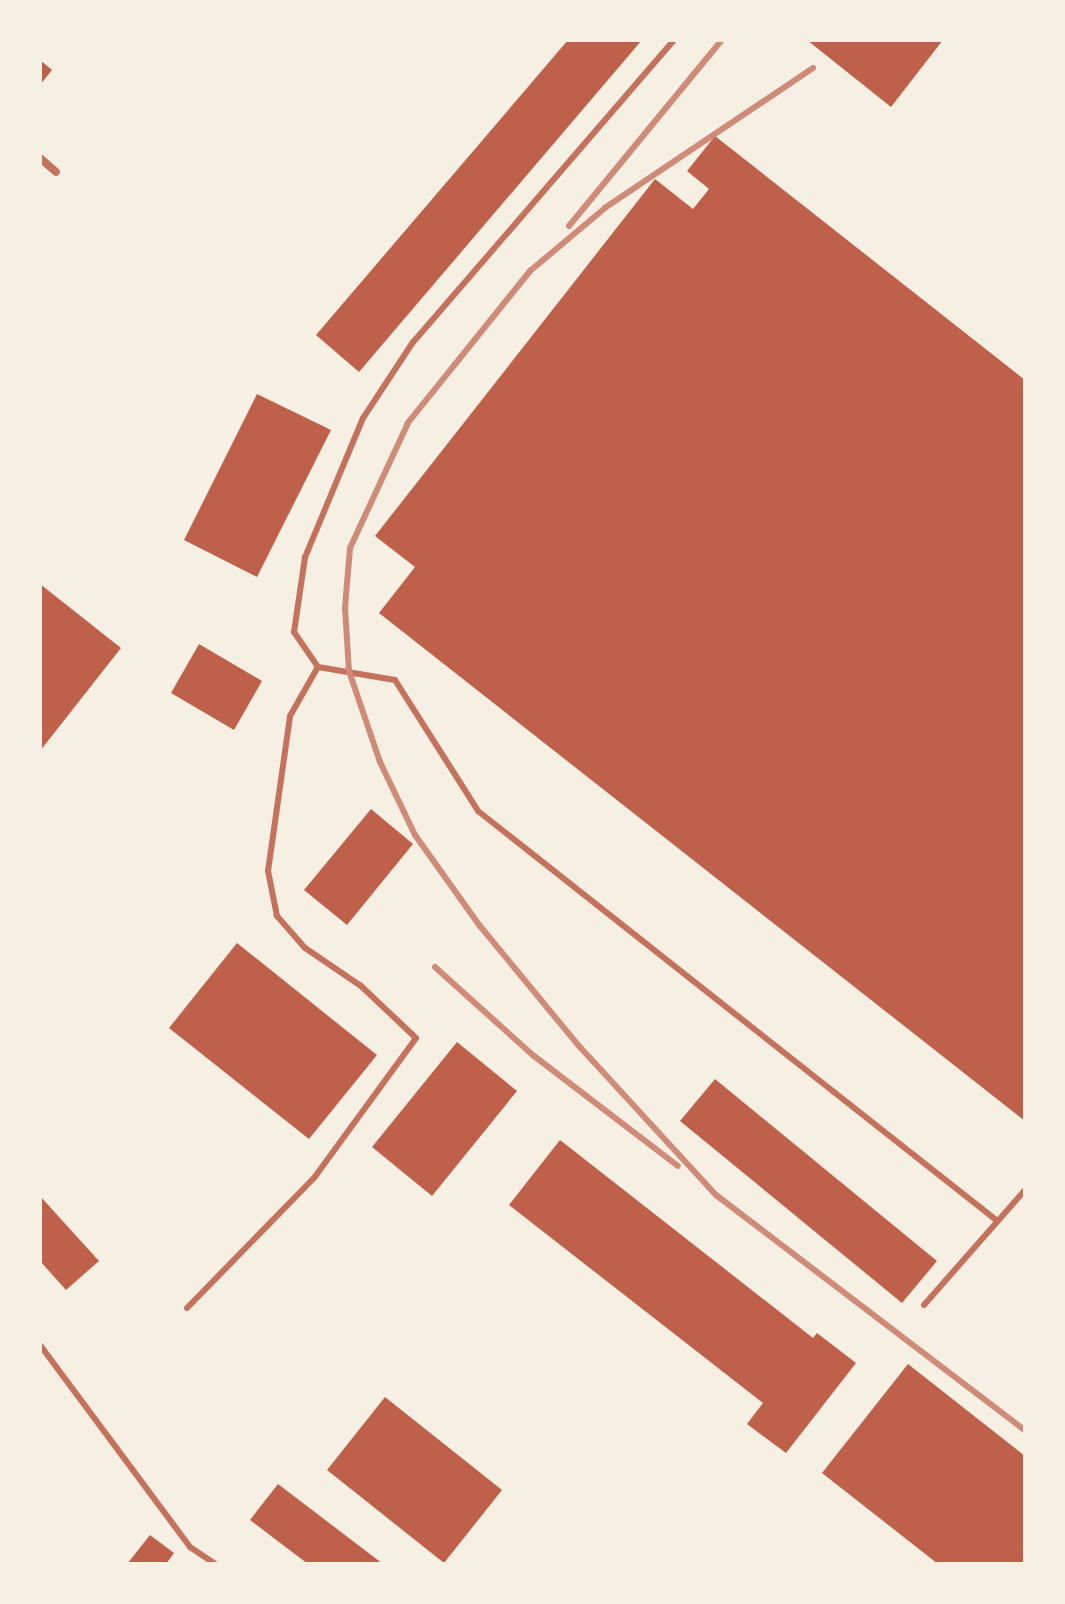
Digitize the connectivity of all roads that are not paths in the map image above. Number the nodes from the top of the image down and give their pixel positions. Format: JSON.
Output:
{"nodes":[{"id":1,"x":674,"y":40,"type":"edge"},
{"id":2,"x":40,"y":158,"type":"edge"},
{"id":3,"x":56,"y":172,"type":"dead end"},
{"id":4,"x":318,"y":667,"type":"junction"},
{"id":5,"x":1025,"y":1190,"type":"edge"},
{"id":6,"x":996,"y":1220,"type":"junction"},
{"id":7,"x":924,"y":1305,"type":"dead end"},
{"id":8,"x":187,"y":1308,"type":"dead end"},
{"id":9,"x":40,"y":1345,"type":"edge"},
{"id":10,"x":215,"y":1564,"type":"edge"}],
"edges":[{"from":1,"to":4,"type":"lane"},
{"from":2,"to":3,"type":"street"},
{"from":4,"to":6,"type":"lane"},
{"from":4,"to":8,"type":"lane"},
{"from":5,"to":6,"type":"lane"},
{"from":6,"to":7,"type":"lane"},
{"from":9,"to":10,"type":"lane"}]}
